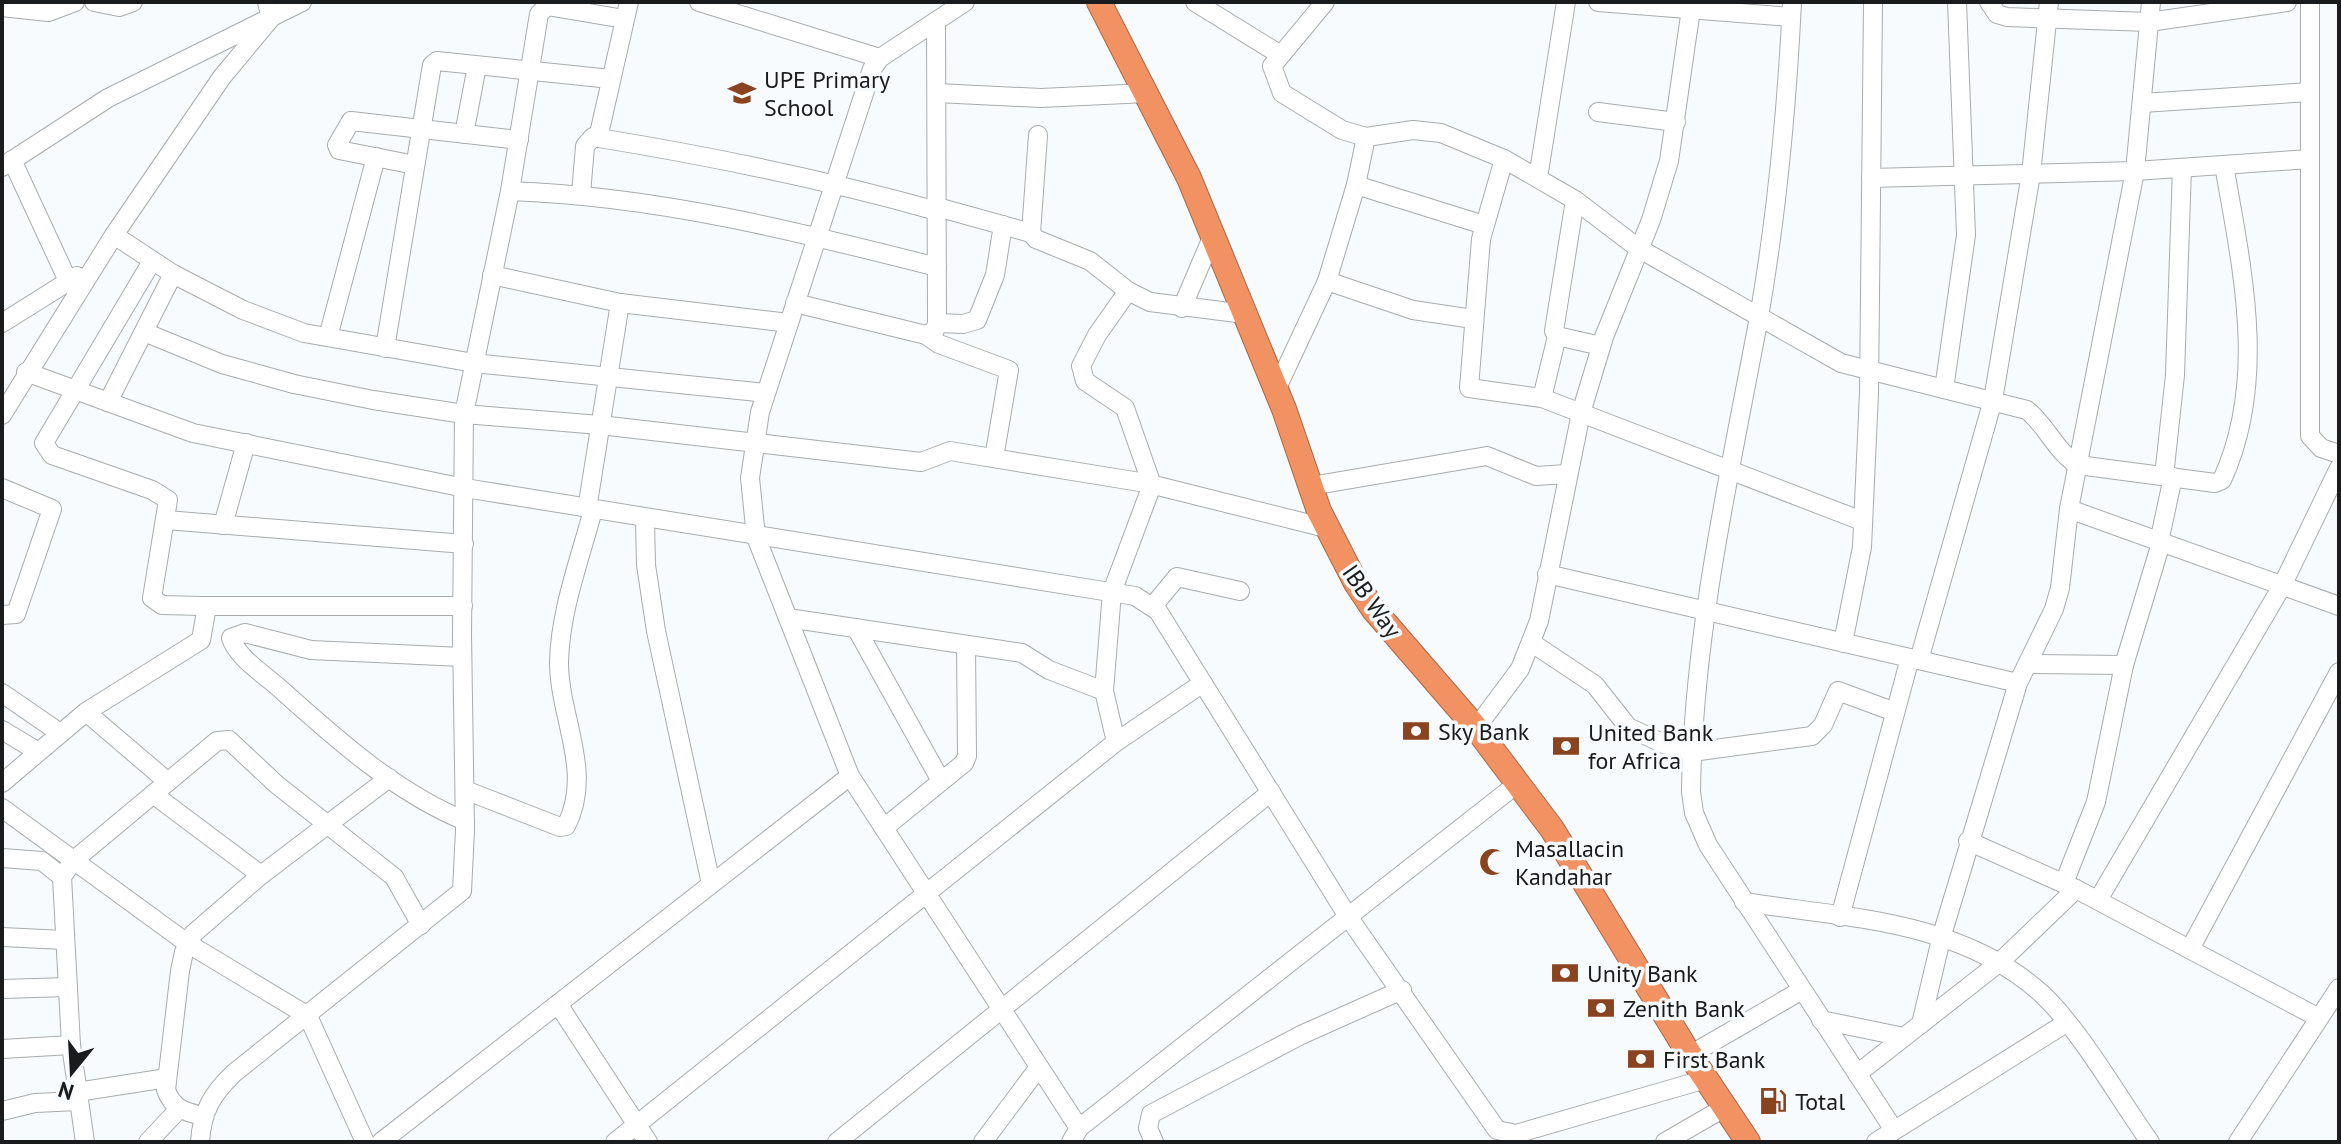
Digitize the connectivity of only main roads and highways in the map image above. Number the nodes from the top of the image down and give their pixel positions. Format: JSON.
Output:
{"nodes":[{"id":1,"x":1099,"y":2,"type":"edge"},
{"id":2,"x":1748,"y":1142,"type":"edge"}],
"edges":[{"from":1,"to":2,"type":"highway","name":"IBB Way"}]}
